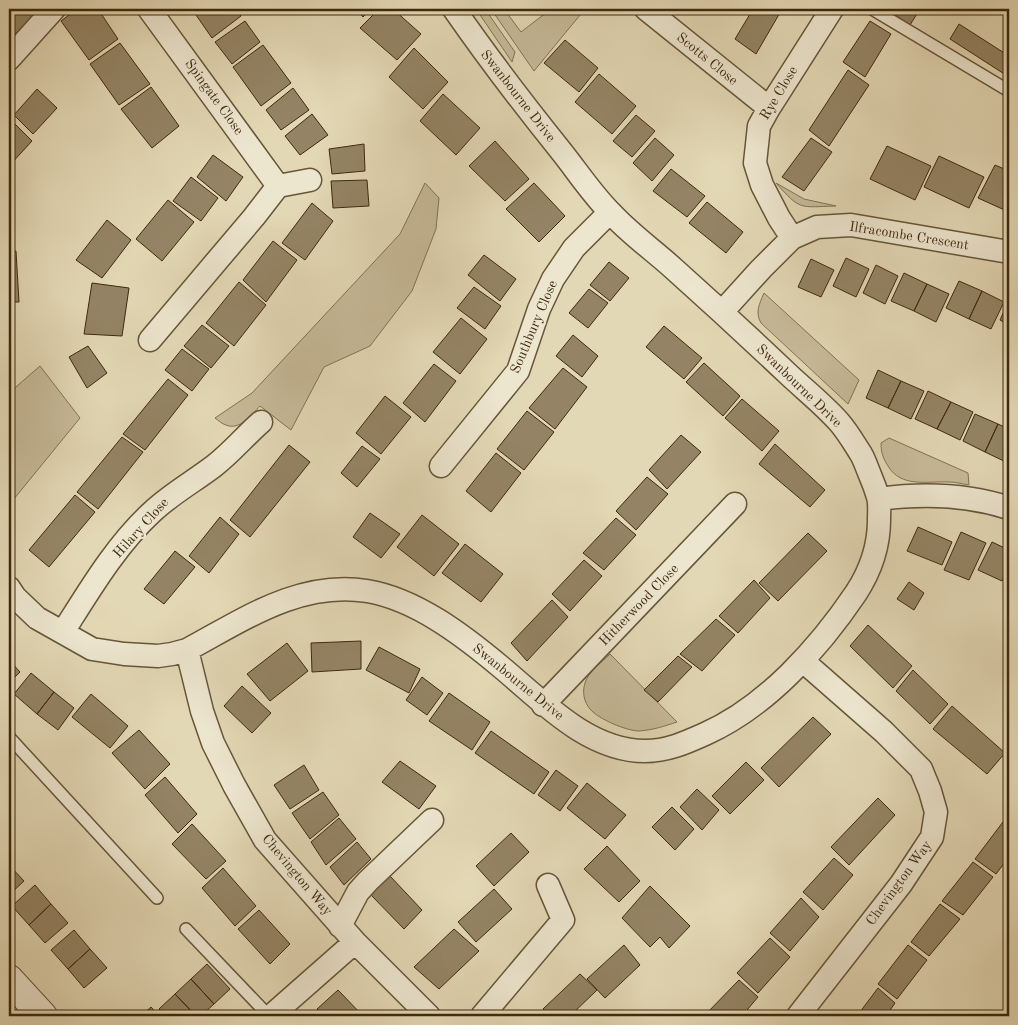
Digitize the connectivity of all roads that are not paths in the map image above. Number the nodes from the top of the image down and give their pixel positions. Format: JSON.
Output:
{"nodes":[{"id":1,"x":54,"y":9,"type":"edge"},
{"id":2,"x":149,"y":9,"type":"edge"},
{"id":3,"x":454,"y":9,"type":"edge"},
{"id":4,"x":646,"y":9,"type":"edge"},
{"id":5,"x":832,"y":9,"type":"edge"},
{"id":6,"x":872,"y":9,"type":"edge"},
{"id":7,"x":9,"y":59,"type":"edge"},
{"id":8,"x":1009,"y":91,"type":"edge"},
{"id":9,"x":768,"y":108,"type":"junction"},
{"id":10,"x":310,"y":180,"type":"dead end"},
{"id":11,"x":278,"y":186,"type":"junction"},
{"id":12,"x":610,"y":212,"type":"junction"},
{"id":13,"x":792,"y":238,"type":"junction"},
{"id":14,"x":1009,"y":252,"type":"edge"},
{"id":15,"x":722,"y":312,"type":"junction"},
{"id":16,"x":150,"y":340,"type":"dead end"},
{"id":17,"x":261,"y":422,"type":"dead end"},
{"id":18,"x":441,"y":466,"type":"dead end"},
{"id":19,"x":879,"y":499,"type":"junction"},
{"id":20,"x":735,"y":504,"type":"dead end"},
{"id":21,"x":1009,"y":508,"type":"edge"},
{"id":22,"x":9,"y":588,"type":"edge"},
{"id":23,"x":63,"y":632,"type":"junction"},
{"id":24,"x":187,"y":650,"type":"junction"},
{"id":25,"x":803,"y":661,"type":"junction"},
{"id":26,"x":544,"y":705,"type":"junction"},
{"id":27,"x":9,"y":737,"type":"edge"},
{"id":28,"x":432,"y":820,"type":"dead end"},
{"id":29,"x":548,"y":885,"type":"dead end"},
{"id":30,"x":157,"y":898,"type":"dead end"},
{"id":31,"x":186,"y":929,"type":"dead end"},
{"id":32,"x":347,"y":934,"type":"junction"},
{"id":33,"x":9,"y":979,"type":"edge"},
{"id":34,"x":43,"y":1016,"type":"edge"},
{"id":35,"x":270,"y":1016,"type":"edge"},
{"id":36,"x":429,"y":1016,"type":"edge"},
{"id":37,"x":482,"y":1016,"type":"edge"},
{"id":38,"x":798,"y":1016,"type":"edge"}],
"edges":[{"from":1,"to":7,"type":"street"},
{"from":2,"to":11,"type":"street","name":"Spingate Close"},
{"from":3,"to":12,"type":"street","name":"Swanbourne Drive"},
{"from":4,"to":9,"type":"street","name":"Scotts Close"},
{"from":5,"to":9,"type":"street","name":"Rye Close"},
{"from":6,"to":8,"type":"lane"},
{"from":9,"to":13,"type":"street","name":"Rye Close"},
{"from":10,"to":11,"type":"street"},
{"from":11,"to":16,"type":"street"},
{"from":12,"to":15,"type":"street","name":"Swanbourne Drive"},
{"from":12,"to":18,"type":"street","name":"Southbury Close"},
{"from":13,"to":14,"type":"street","name":"Ilfracombe Crescent"},
{"from":13,"to":15,"type":"street","name":"Ilfracombe Crescent"},
{"from":15,"to":19,"type":"street","name":"Swanbourne Drive"},
{"from":17,"to":23,"type":"street","name":"Hilary Close"},
{"from":19,"to":21,"type":"street"},
{"from":19,"to":25,"type":"street","name":"Swanbourne Drive"},
{"from":20,"to":26,"type":"street","name":"Hitherwood Close"},
{"from":22,"to":23,"type":"street","name":"Swanbourne Drive"},
{"from":23,"to":24,"type":"street","name":"Swanbourne Drive"},
{"from":24,"to":26,"type":"street","name":"Swanbourne Drive"},
{"from":24,"to":32,"type":"street","name":"Chevington Way"},
{"from":25,"to":26,"type":"street","name":"Swanbourne Drive"},
{"from":25,"to":38,"type":"street","name":"Chevington Way"},
{"from":27,"to":30,"type":"lane"},
{"from":28,"to":32,"type":"street"},
{"from":29,"to":37,"type":"street"},
{"from":31,"to":35,"type":"lane"},
{"from":32,"to":35,"type":"street"},
{"from":32,"to":36,"type":"street","name":"Chevington Way"},
{"from":33,"to":34,"type":"street"}]}
